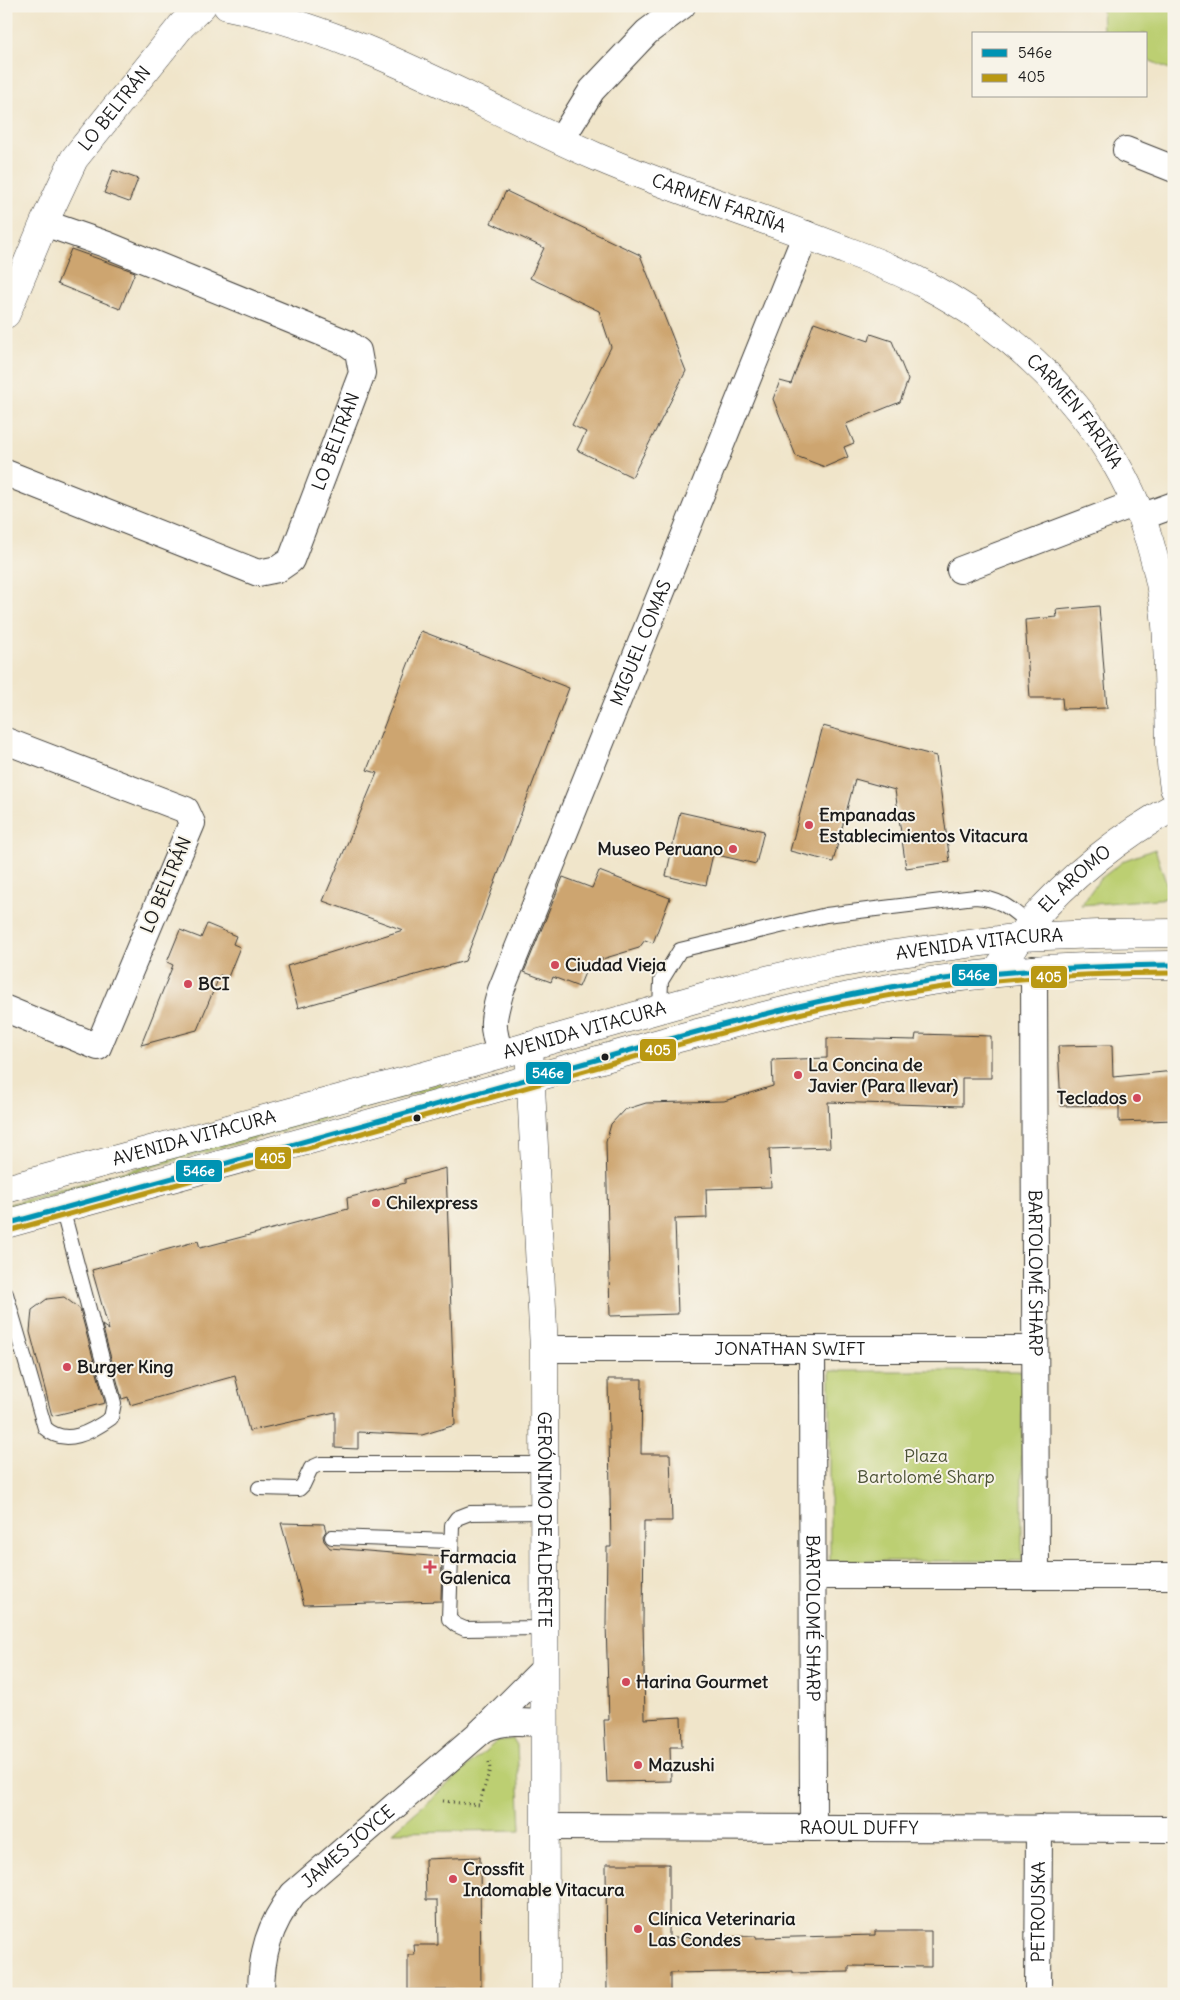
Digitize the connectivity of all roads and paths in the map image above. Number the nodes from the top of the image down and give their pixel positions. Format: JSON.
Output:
{"nodes":[{"id":1,"x":202,"y":6,"type":"edge"},
{"id":2,"x":227,"y":6,"type":"edge"},
{"id":3,"x":682,"y":6,"type":"edge"},
{"id":4,"x":561,"y":140,"type":"junction"},
{"id":5,"x":1126,"y":150,"type":"dead end"},
{"id":6,"x":1174,"y":168,"type":"edge"},
{"id":7,"x":44,"y":223,"type":"junction"},
{"id":8,"x":806,"y":234,"type":"junction"},
{"id":9,"x":6,"y":314,"type":"edge"},
{"id":10,"x":6,"y":473,"type":"edge"},
{"id":11,"x":1174,"y":505,"type":"edge"},
{"id":12,"x":1138,"y":510,"type":"junction"},
{"id":13,"x":960,"y":570,"type":"dead end"},
{"id":14,"x":1170,"y":612,"type":"edge"},
{"id":15,"x":6,"y":741,"type":"edge"},
{"id":16,"x":1174,"y":788,"type":"edge"},
{"id":17,"x":1174,"y":807,"type":"edge"},
{"id":18,"x":1024,"y":931,"type":"junction"},
{"id":19,"x":1174,"y":934,"type":"edge"},
{"id":20,"x":1174,"y":965,"type":"edge"},
{"id":21,"x":1034,"y":969,"type":"junction"},
{"id":22,"x":995,"y":973,"type":"junction"},
{"id":23,"x":6,"y":1009,"type":"edge"},
{"id":24,"x":660,"y":1009,"type":"junction"},
{"id":25,"x":529,"y":1046,"type":"junction"},
{"id":26,"x":500,"y":1054,"type":"junction"},
{"id":27,"x":531,"y":1080,"type":"junction"},
{"id":28,"x":6,"y":1189,"type":"edge"},
{"id":29,"x":62,"y":1208,"type":"junction"},
{"id":30,"x":6,"y":1224,"type":"edge"},
{"id":31,"x":6,"y":1294,"type":"edge"},
{"id":32,"x":544,"y":1348,"type":"junction"},
{"id":33,"x":812,"y":1349,"type":"junction"},
{"id":34,"x":1035,"y":1349,"type":"junction"},
{"id":35,"x":544,"y":1464,"type":"junction"},
{"id":36,"x":259,"y":1488,"type":"dead end"},
{"id":37,"x":544,"y":1512,"type":"junction"},
{"id":38,"x":332,"y":1536,"type":"dead end"},
{"id":39,"x":451,"y":1541,"type":"junction"},
{"id":40,"x":813,"y":1576,"type":"junction"},
{"id":41,"x":1036,"y":1576,"type":"junction"},
{"id":42,"x":1174,"y":1576,"type":"edge"},
{"id":43,"x":544,"y":1628,"type":"junction"},
{"id":44,"x":545,"y":1668,"type":"junction"},
{"id":45,"x":545,"y":1724,"type":"junction"},
{"id":46,"x":484,"y":1729,"type":"junction"},
{"id":47,"x":545,"y":1827,"type":"junction"},
{"id":48,"x":813,"y":1828,"type":"junction"},
{"id":49,"x":1039,"y":1828,"type":"junction"},
{"id":50,"x":1174,"y":1829,"type":"edge"},
{"id":51,"x":261,"y":1994,"type":"edge"},
{"id":52,"x":545,"y":1994,"type":"edge"},
{"id":53,"x":1038,"y":1994,"type":"edge"}],
"edges":[{"from":1,"to":7,"type":"main road","name":"LO BELTRÁN"},
{"from":2,"to":4,"type":"main road","name":"CARMEN FARIÑA"},
{"from":3,"to":4,"type":"street"},
{"from":4,"to":8,"type":"main road","name":"CARMEN FARIÑA"},
{"from":5,"to":6,"type":"street"},
{"from":7,"to":9,"type":"main road","name":"LO BELTRÁN"},
{"from":7,"to":10,"type":"street","name":"LO BELTRÁN"},
{"from":8,"to":12,"type":"main road","name":"CARMEN FARIÑA"},
{"from":8,"to":26,"type":"street","name":"MIGUEL COMAS"},
{"from":11,"to":12,"type":"street"},
{"from":12,"to":13,"type":"street"},
{"from":12,"to":14,"type":"main road","name":"CARMEN FARIÑA"},
{"from":14,"to":16,"type":"main road","name":"CARMEN FARIÑA"},
{"from":15,"to":23,"type":"street","name":"LO BELTRÁN"},
{"from":17,"to":18,"type":"main road","name":"EL AROMO"},
{"from":18,"to":19,"type":"main road","name":"AVENIDA VITACURA"},
{"from":18,"to":22,"type":"main road","name":"EL AROMO"},
{"from":18,"to":24,"type":"main road","name":"AVENIDA VITACURA"},
{"from":18,"to":24,"type":"lane"},
{"from":20,"to":21,"type":"main road","name":"AVENIDA VITACURA"},
{"from":21,"to":22,"type":"main road","name":"AVENIDA VITACURA"},
{"from":21,"to":34,"type":"street","name":"BARTOLOMÉ SHARP"},
{"from":22,"to":27,"type":"main road","name":"AVENIDA VITACURA"},
{"from":24,"to":25,"type":"main road","name":"AVENIDA VITACURA"},
{"from":25,"to":26,"type":"main road","name":"AVENIDA VITACURA"},
{"from":25,"to":27,"type":"main road","name":"GERÓNIMO DE ALDERETE"},
{"from":26,"to":28,"type":"main road","name":"AVENIDA VITACURA"},
{"from":27,"to":29,"type":"main road","name":"AVENIDA VITACURA"},
{"from":27,"to":32,"type":"main road","name":"GERÓNIMO DE ALDERETE"},
{"from":29,"to":30,"type":"main road","name":"AVENIDA VITACURA"},
{"from":29,"to":31,"type":"lane"},
{"from":32,"to":33,"type":"street","name":"JONATHAN SWIFT"},
{"from":32,"to":35,"type":"main road","name":"GERÓNIMO DE ALDERETE"},
{"from":33,"to":34,"type":"street","name":"JONATHAN SWIFT"},
{"from":33,"to":40,"type":"street","name":"BARTOLOMÉ SHARP"},
{"from":34,"to":41,"type":"street","name":"BARTOLOMÉ SHARP"},
{"from":35,"to":36,"type":"lane"},
{"from":35,"to":37,"type":"main road","name":"GERÓNIMO DE ALDERETE"},
{"from":37,"to":39,"type":"lane"},
{"from":37,"to":43,"type":"main road","name":"GERÓNIMO DE ALDERETE"},
{"from":38,"to":39,"type":"lane"},
{"from":39,"to":43,"type":"lane"},
{"from":40,"to":41,"type":"street"},
{"from":40,"to":48,"type":"street","name":"BARTOLOMÉ SHARP"},
{"from":41,"to":42,"type":"street"},
{"from":43,"to":44,"type":"main road","name":"GERÓNIMO DE ALDERETE"},
{"from":44,"to":45,"type":"main road","name":"GERÓNIMO DE ALDERETE"},
{"from":44,"to":46,"type":"street","name":"JAMES JOYCE"},
{"from":45,"to":46,"type":"street","name":"JAMES JOYCE"},
{"from":45,"to":47,"type":"main road","name":"GERÓNIMO DE ALDERETE"},
{"from":46,"to":51,"type":"street","name":"JAMES JOYCE"},
{"from":47,"to":48,"type":"street","name":"RAOUL DUFFY"},
{"from":47,"to":52,"type":"main road","name":"GERÓNIMO DE ALDERETE"},
{"from":48,"to":49,"type":"street","name":"RAOUL DUFFY"},
{"from":49,"to":50,"type":"street","name":"RAOUL DUFFY"},
{"from":49,"to":53,"type":"street","name":"PETROUSKA"}]}
